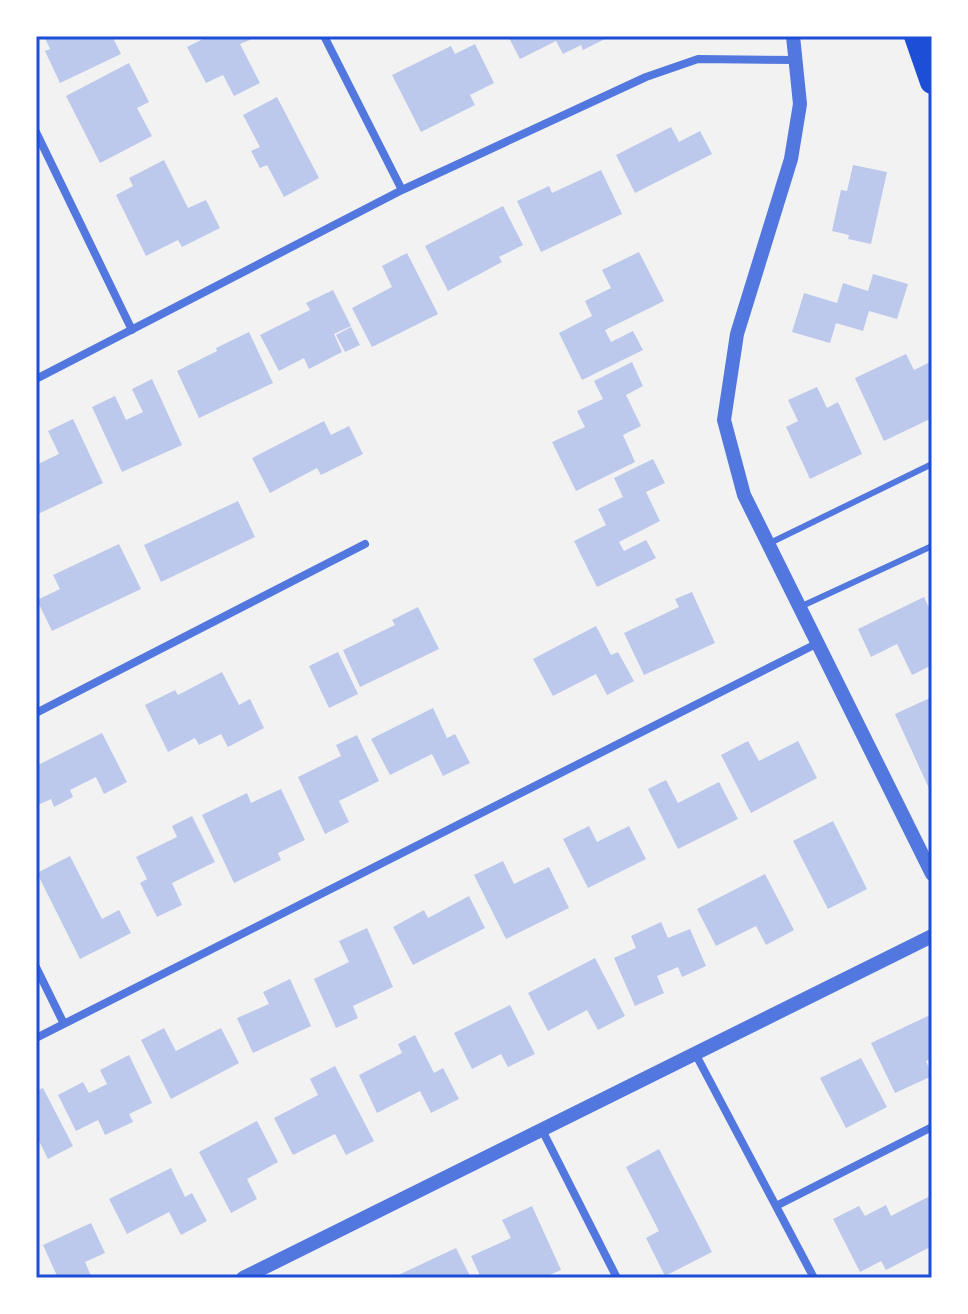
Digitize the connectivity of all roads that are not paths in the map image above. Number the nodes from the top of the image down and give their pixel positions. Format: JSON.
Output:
{"nodes":[{"id":1,"x":324,"y":36,"type":"edge"},
{"id":2,"x":793,"y":36,"type":"edge"},
{"id":3,"x":916,"y":36,"type":"edge"},
{"id":4,"x":797,"y":60,"type":"junction"},
{"id":5,"x":932,"y":82,"type":"edge"},
{"id":6,"x":36,"y":132,"type":"edge"},
{"id":7,"x":402,"y":190,"type":"junction"},
{"id":8,"x":132,"y":330,"type":"junction"},
{"id":9,"x":36,"y":379,"type":"edge"},
{"id":10,"x":932,"y":464,"type":"edge"},
{"id":11,"x":365,"y":544,"type":"dead end"},
{"id":12,"x":768,"y":544,"type":"junction"},
{"id":13,"x":932,"y":546,"type":"edge"},
{"id":14,"x":799,"y":608,"type":"junction"},
{"id":15,"x":816,"y":644,"type":"junction"},
{"id":16,"x":36,"y":713,"type":"edge"},
{"id":17,"x":932,"y":874,"type":"edge"},
{"id":18,"x":932,"y":936,"type":"edge"},
{"id":19,"x":36,"y":967,"type":"edge"},
{"id":20,"x":64,"y":1024,"type":"junction"},
{"id":21,"x":36,"y":1038,"type":"edge"},
{"id":22,"x":696,"y":1055,"type":"junction"},
{"id":23,"x":932,"y":1127,"type":"edge"},
{"id":24,"x":542,"y":1130,"type":"junction"},
{"id":25,"x":778,"y":1205,"type":"junction"},
{"id":26,"x":243,"y":1278,"type":"edge"},
{"id":27,"x":617,"y":1278,"type":"edge"},
{"id":28,"x":814,"y":1278,"type":"edge"}],
"edges":[{"from":1,"to":7,"type":"street"},
{"from":2,"to":4,"type":"street"},
{"from":3,"to":5,"type":"highway"},
{"from":4,"to":7,"type":"street"},
{"from":4,"to":12,"type":"street"},
{"from":6,"to":8,"type":"street"},
{"from":7,"to":8,"type":"street"},
{"from":8,"to":9,"type":"street"},
{"from":10,"to":12,"type":"lane"},
{"from":11,"to":16,"type":"street"},
{"from":12,"to":14,"type":"street"},
{"from":13,"to":14,"type":"lane"},
{"from":14,"to":15,"type":"street"},
{"from":15,"to":17,"type":"street"},
{"from":15,"to":20,"type":"street"},
{"from":18,"to":22,"type":"street"},
{"from":19,"to":20,"type":"street"},
{"from":20,"to":21,"type":"street"},
{"from":22,"to":24,"type":"street"},
{"from":22,"to":25,"type":"street"},
{"from":23,"to":25,"type":"street"},
{"from":24,"to":26,"type":"street"},
{"from":24,"to":27,"type":"street"},
{"from":25,"to":28,"type":"street"}]}
